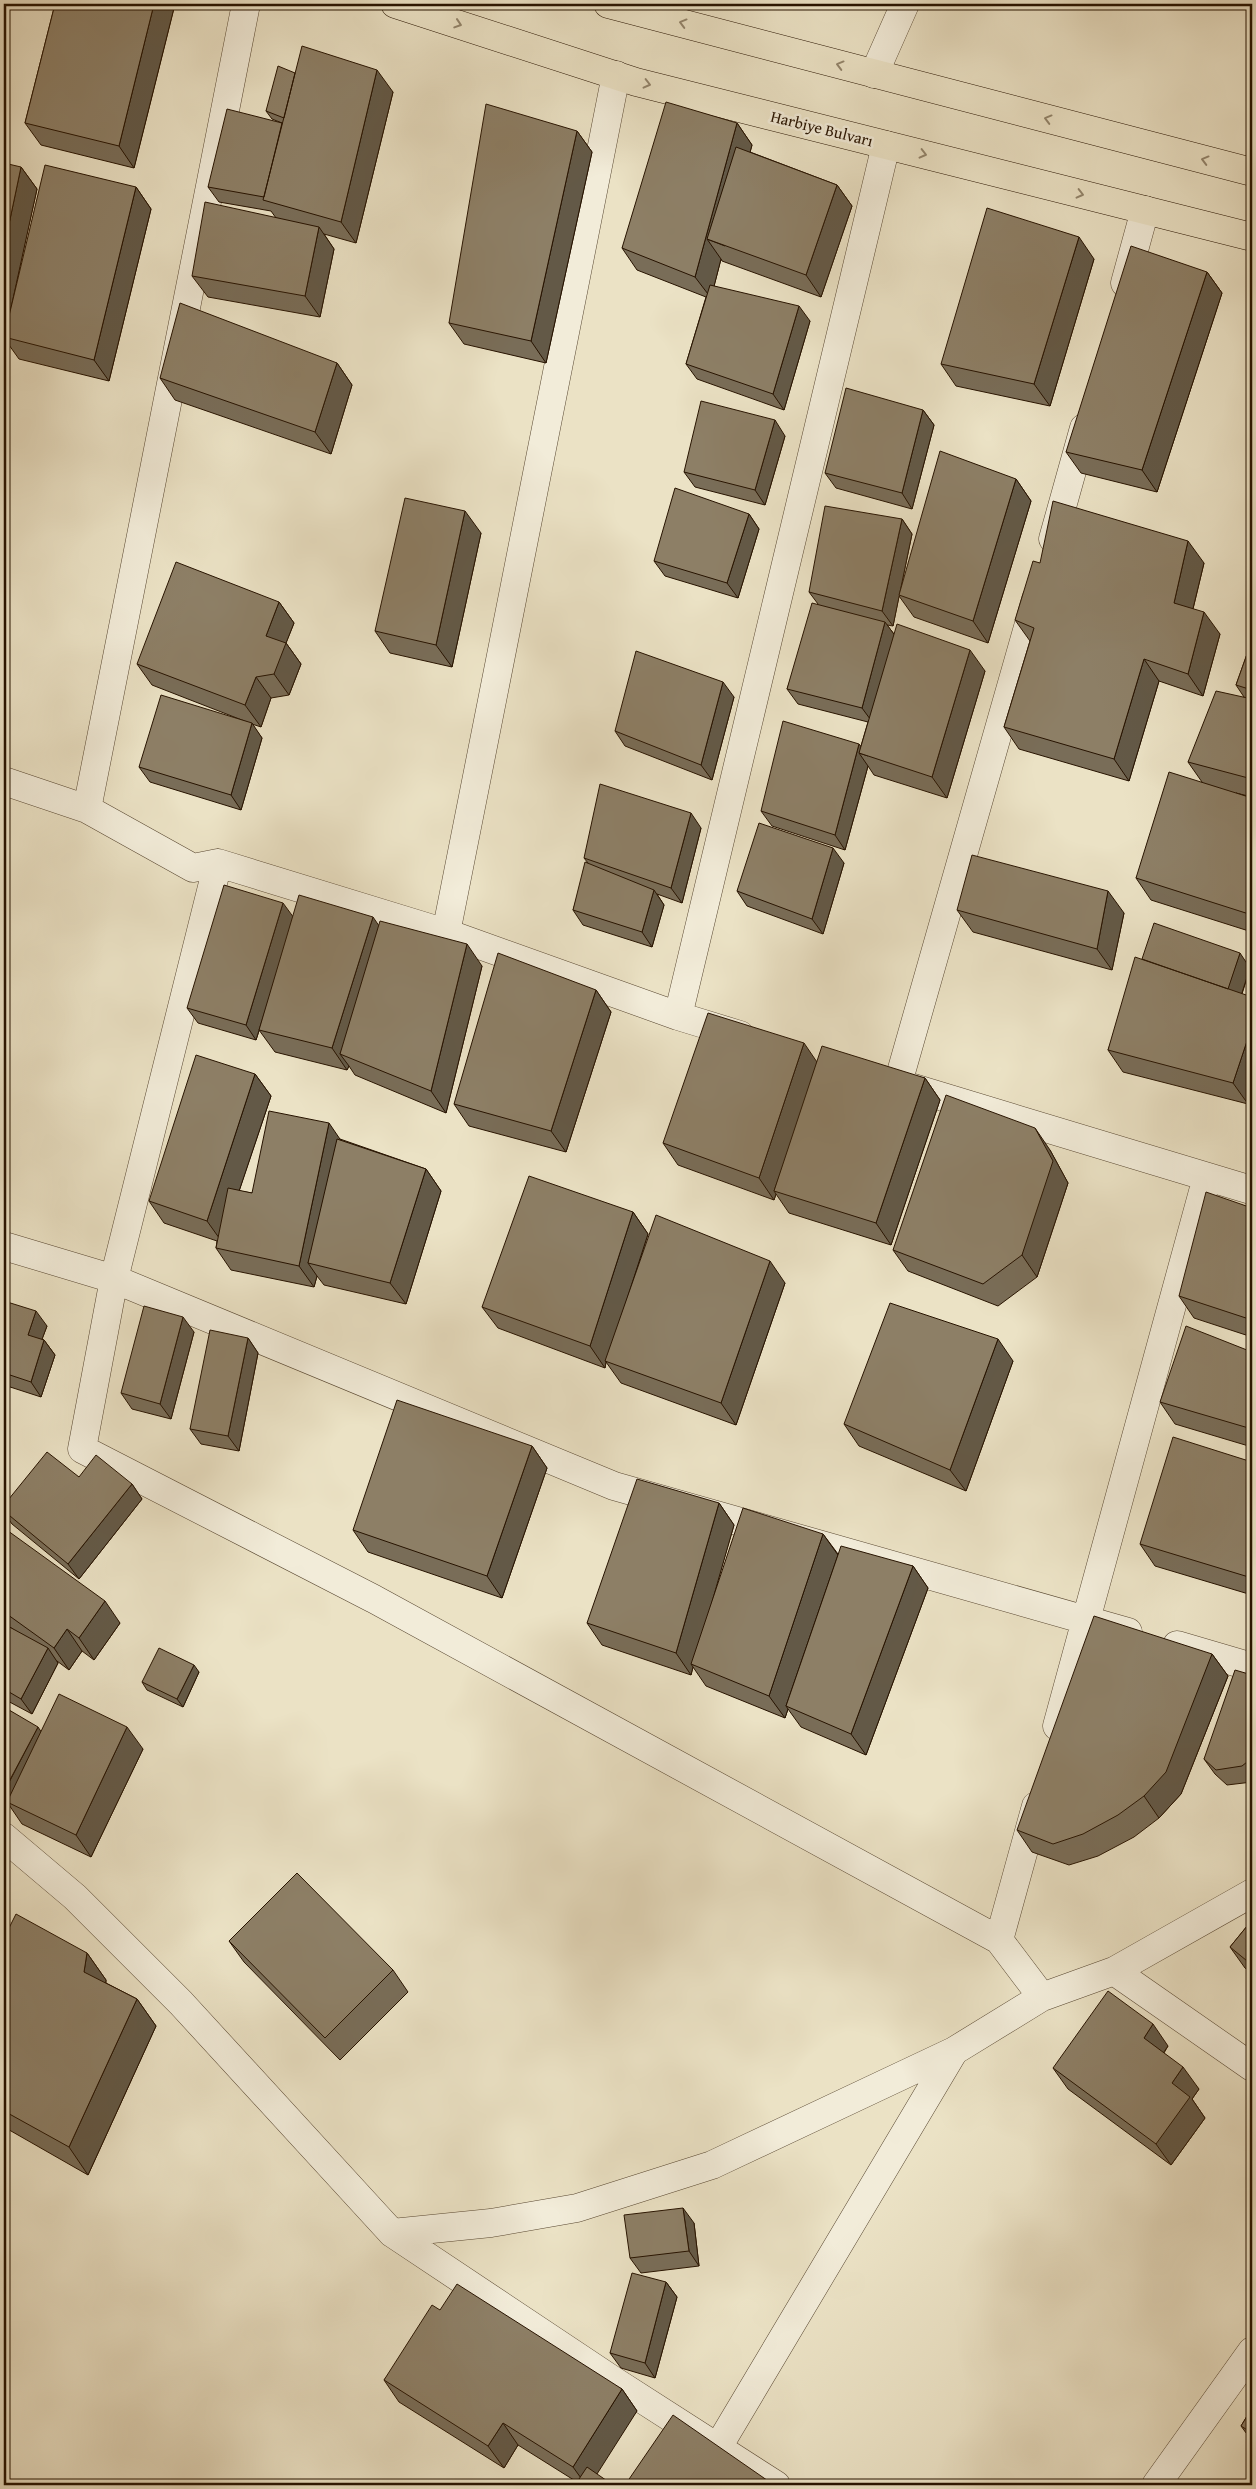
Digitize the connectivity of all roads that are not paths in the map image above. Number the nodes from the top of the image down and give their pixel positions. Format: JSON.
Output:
{"nodes":[{"id":1,"x":246,"y":4,"type":"edge"},
{"id":2,"x":396,"y":4,"type":"edge"},
{"id":3,"x":608,"y":4,"type":"edge"},
{"id":4,"x":905,"y":4,"type":"edge"},
{"id":5,"x":874,"y":74,"type":"junction"},
{"id":6,"x":616,"y":75,"type":"junction"},
{"id":7,"x":886,"y":145,"type":"junction"},
{"id":8,"x":1252,"y":172,"type":"edge"},
{"id":9,"x":1145,"y":210,"type":"junction"},
{"id":10,"x":1252,"y":238,"type":"edge"},
{"id":11,"x":1118,"y":306,"type":"edge"},
{"id":12,"x":1091,"y":402,"type":"edge"},
{"id":13,"x":4,"y":781,"type":"edge"},
{"id":14,"x":88,"y":809,"type":"junction"},
{"id":15,"x":218,"y":863,"type":"junction"},
{"id":16,"x":446,"y":934,"type":"junction"},
{"id":17,"x":678,"y":1016,"type":"junction"},
{"id":18,"x":764,"y":1042,"type":"edge"},
{"id":19,"x":1207,"y":1177,"type":"junction"},
{"id":20,"x":1252,"y":1186,"type":"edge"},
{"id":21,"x":4,"y":1246,"type":"edge"},
{"id":22,"x":114,"y":1279,"type":"junction"},
{"id":23,"x":1086,"y":1620,"type":"junction"},
{"id":24,"x":1252,"y":1667,"type":"edge"},
{"id":25,"x":1050,"y":1752,"type":"edge"},
{"id":26,"x":1043,"y":1780,"type":"edge"},
{"id":27,"x":4,"y":1836,"type":"edge"},
{"id":28,"x":1252,"y":1893,"type":"edge"},
{"id":29,"x":999,"y":1940,"type":"junction"},
{"id":30,"x":1114,"y":1971,"type":"junction"},
{"id":31,"x":1042,"y":1997,"type":"junction"},
{"id":32,"x":954,"y":2051,"type":"junction"},
{"id":33,"x":1252,"y":2067,"type":"edge"},
{"id":34,"x":392,"y":2233,"type":"junction"},
{"id":35,"x":1252,"y":2351,"type":"edge"},
{"id":36,"x":718,"y":2447,"type":"junction"},
{"id":37,"x":776,"y":2485,"type":"edge"},
{"id":38,"x":1156,"y":2485,"type":"edge"}],
"edges":[{"from":1,"to":14,"type":"street"},
{"from":2,"to":6,"type":"main road","name":"Harbiye Bulvarı","one_way":true},
{"from":5,"to":3,"type":"main road","one_way":true},
{"from":4,"to":5,"type":"street"},
{"from":8,"to":5,"type":"main road","one_way":true},
{"from":6,"to":7,"type":"main road","name":"Harbiye Bulvarı","one_way":true},
{"from":6,"to":16,"type":"street"},
{"from":7,"to":9,"type":"main road","name":"Harbiye Bulvarı","one_way":true},
{"from":7,"to":17,"type":"street"},
{"from":9,"to":10,"type":"main road","name":"Harbiye Bulvarı"},
{"from":9,"to":11,"type":"street"},
{"from":12,"to":19,"type":"street"},
{"from":13,"to":14,"type":"street"},
{"from":14,"to":15,"type":"street"},
{"from":15,"to":16,"type":"street"},
{"from":15,"to":22,"type":"street"},
{"from":16,"to":17,"type":"street"},
{"from":17,"to":18,"type":"street"},
{"from":19,"to":20,"type":"street"},
{"from":19,"to":23,"type":"street"},
{"from":21,"to":22,"type":"street"},
{"from":22,"to":23,"type":"street"},
{"from":22,"to":29,"type":"street"},
{"from":23,"to":24,"type":"street"},
{"from":23,"to":25,"type":"street"},
{"from":26,"to":29,"type":"street"},
{"from":27,"to":34,"type":"street"},
{"from":28,"to":30,"type":"street"},
{"from":29,"to":31,"type":"street"},
{"from":30,"to":31,"type":"street"},
{"from":30,"to":33,"type":"street"},
{"from":31,"to":32,"type":"street"},
{"from":32,"to":34,"type":"street"},
{"from":32,"to":36,"type":"street"},
{"from":34,"to":36,"type":"street"},
{"from":35,"to":38,"type":"street"},
{"from":36,"to":37,"type":"street"}]}
